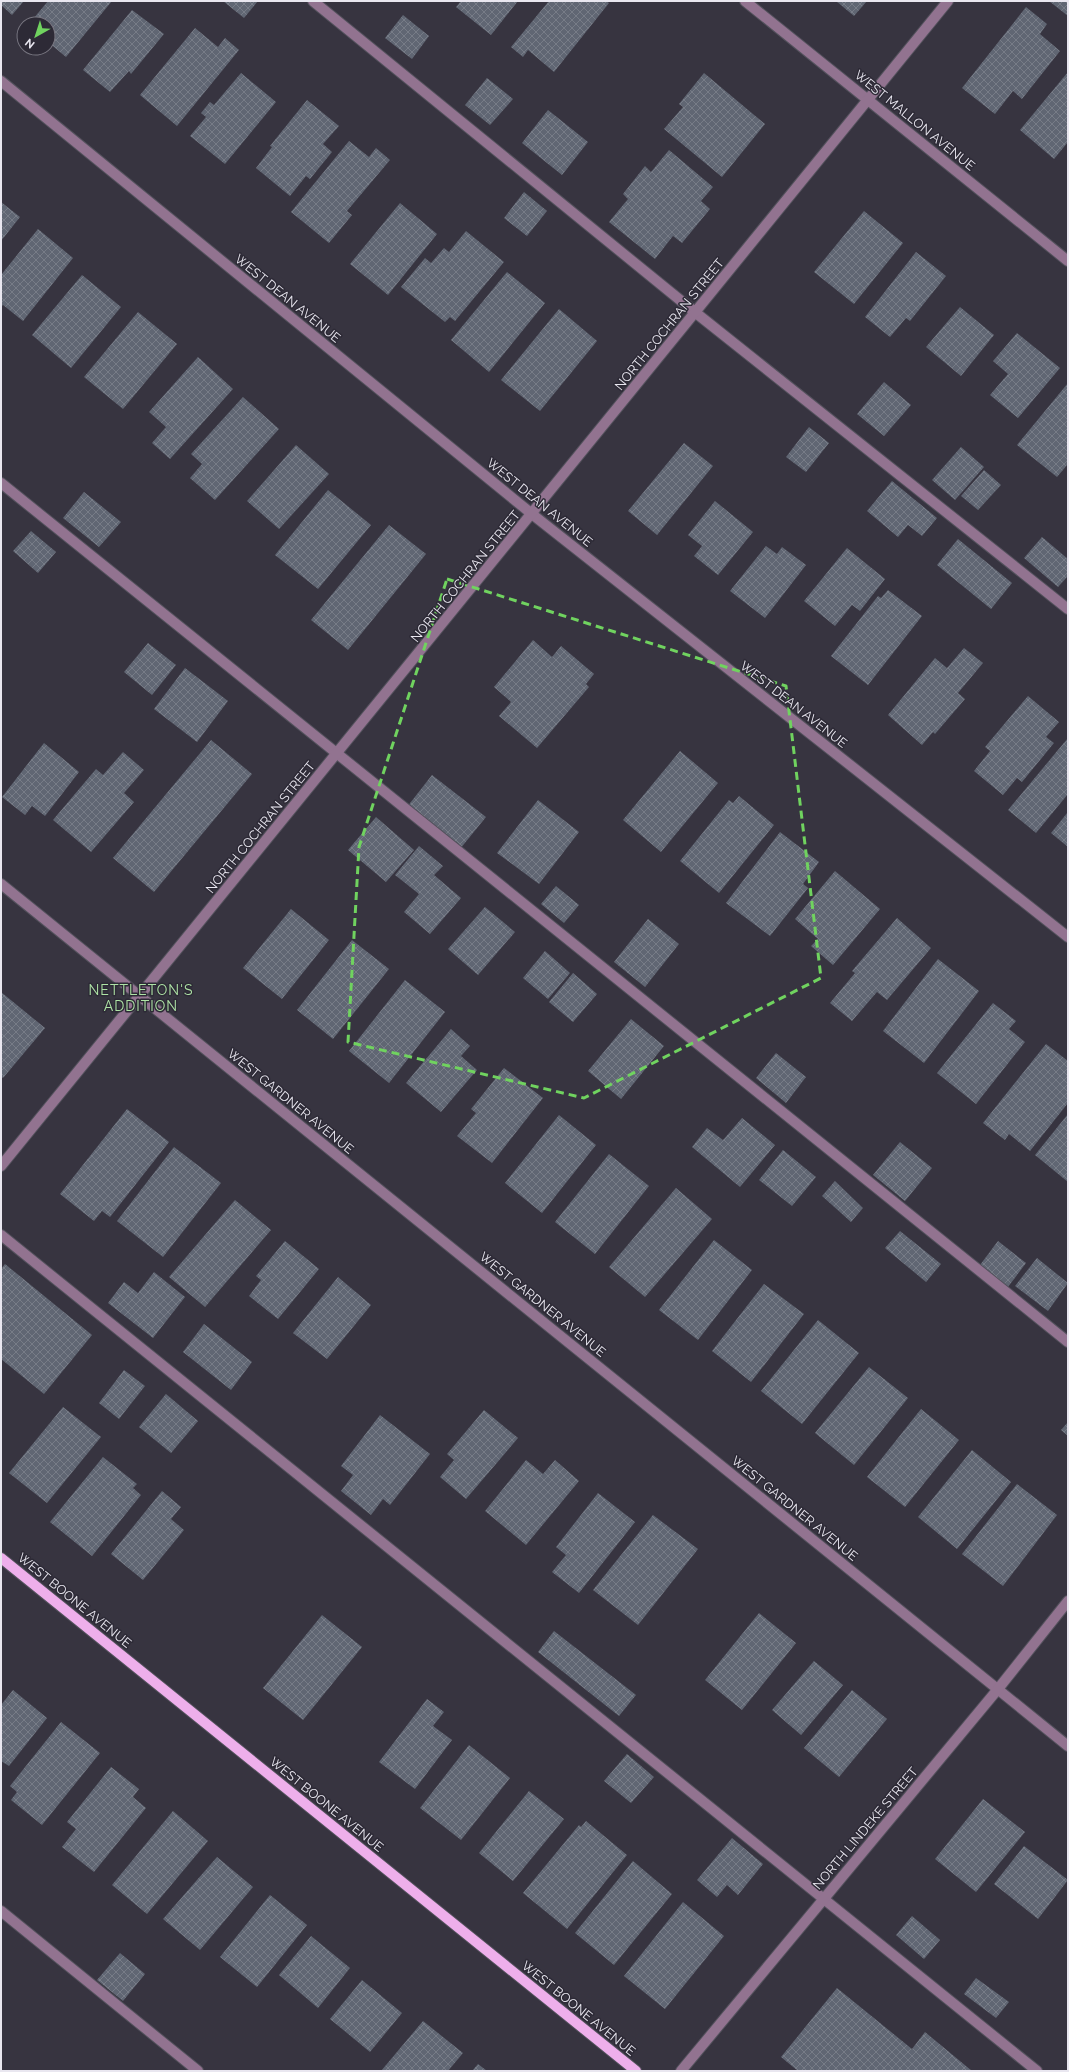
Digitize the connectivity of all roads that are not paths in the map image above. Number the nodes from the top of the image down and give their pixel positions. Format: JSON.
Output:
{"nodes":[{"id":1,"x":313,"y":1,"type":"edge"},
{"id":2,"x":745,"y":1,"type":"edge"},
{"id":3,"x":948,"y":1,"type":"edge"},
{"id":4,"x":1,"y":81,"type":"edge"},
{"id":5,"x":869,"y":99,"type":"junction"},
{"id":6,"x":1068,"y":261,"type":"edge"},
{"id":7,"x":696,"y":313,"type":"junction"},
{"id":8,"x":1,"y":483,"type":"edge"},
{"id":9,"x":532,"y":514,"type":"junction"},
{"id":10,"x":1068,"y":609,"type":"edge"},
{"id":11,"x":337,"y":753,"type":"junction"},
{"id":12,"x":1,"y":884,"type":"edge"},
{"id":13,"x":1068,"y":937,"type":"edge"},
{"id":14,"x":141,"y":996,"type":"junction"},
{"id":15,"x":1,"y":1166,"type":"edge"},
{"id":16,"x":1,"y":1235,"type":"edge"},
{"id":17,"x":1068,"y":1342,"type":"edge"},
{"id":18,"x":1,"y":1558,"type":"edge"},
{"id":19,"x":1068,"y":1601,"type":"edge"},
{"id":20,"x":998,"y":1689,"type":"junction"},
{"id":21,"x":1068,"y":1746,"type":"edge"},
{"id":22,"x":823,"y":1900,"type":"junction"},
{"id":23,"x":1,"y":1911,"type":"edge"},
{"id":24,"x":198,"y":2071,"type":"edge"},
{"id":25,"x":636,"y":2071,"type":"edge"},
{"id":26,"x":681,"y":2071,"type":"edge"},
{"id":27,"x":1037,"y":2071,"type":"edge"}],
"edges":[{"from":1,"to":7,"type":"street"},
{"from":2,"to":5,"type":"street","name":"WEST MALLON AVENUE"},
{"from":3,"to":5,"type":"street","name":"NORTH COCHRAN STREET"},
{"from":4,"to":9,"type":"street","name":"WEST DEAN AVENUE"},
{"from":5,"to":6,"type":"street","name":"WEST MALLON AVENUE"},
{"from":5,"to":7,"type":"street","name":"NORTH COCHRAN STREET"},
{"from":7,"to":9,"type":"street","name":"NORTH COCHRAN STREET"},
{"from":7,"to":10,"type":"street"},
{"from":8,"to":11,"type":"street"},
{"from":9,"to":11,"type":"street","name":"NORTH COCHRAN STREET"},
{"from":9,"to":13,"type":"street","name":"WEST DEAN AVENUE"},
{"from":11,"to":14,"type":"street","name":"NORTH COCHRAN STREET"},
{"from":11,"to":17,"type":"street"},
{"from":12,"to":14,"type":"street","name":"WEST GARDNER AVENUE"},
{"from":14,"to":15,"type":"street","name":"NORTH COCHRAN STREET"},
{"from":14,"to":20,"type":"street","name":"WEST GARDNER AVENUE"},
{"from":16,"to":22,"type":"street"},
{"from":18,"to":25,"type":"main road","name":"WEST BOONE AVENUE"},
{"from":19,"to":20,"type":"street","name":"NORTH LINDEKE STREET"},
{"from":20,"to":21,"type":"street","name":"WEST GARDNER AVENUE"},
{"from":20,"to":22,"type":"street","name":"NORTH LINDEKE STREET"},
{"from":22,"to":26,"type":"street","name":"NORTH LINDEKE STREET"},
{"from":22,"to":27,"type":"street"},
{"from":23,"to":24,"type":"street"}]}
